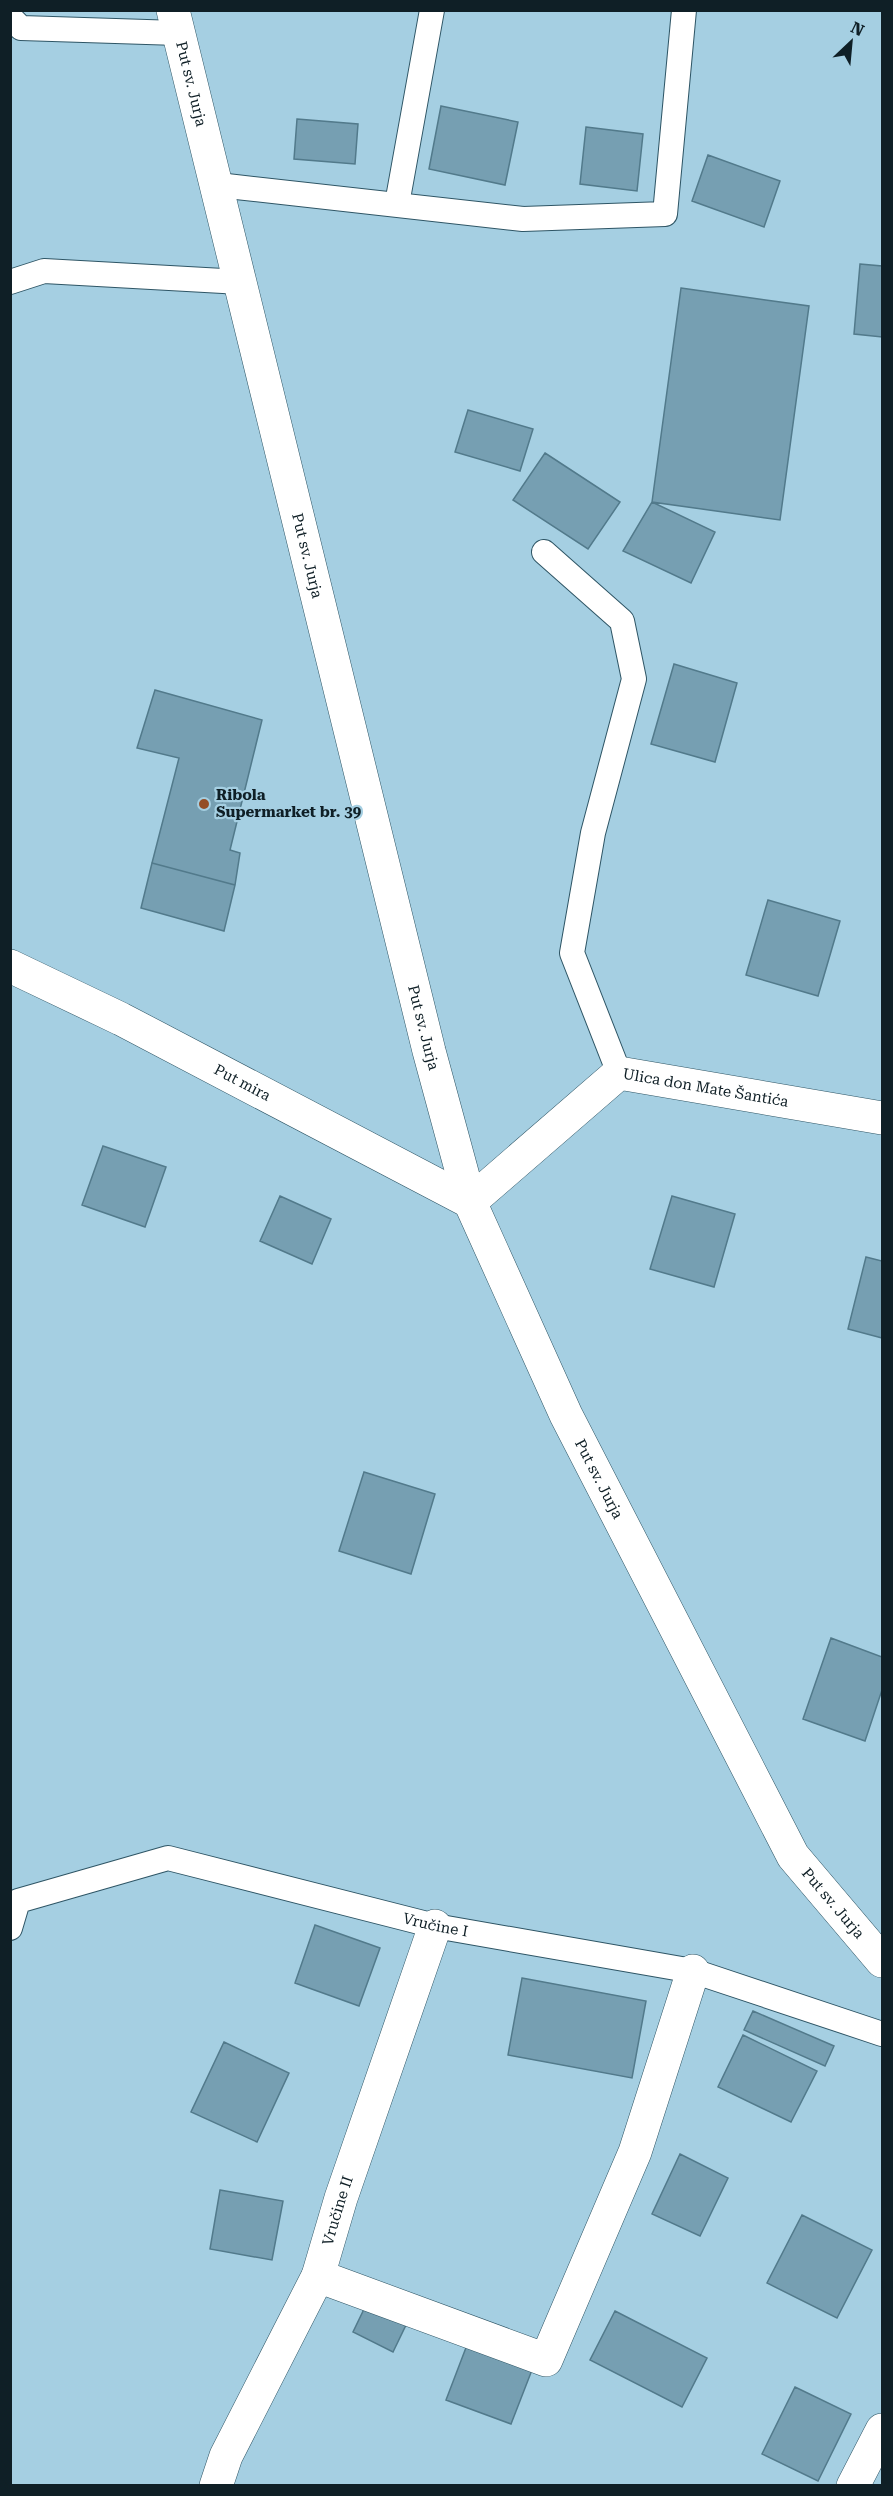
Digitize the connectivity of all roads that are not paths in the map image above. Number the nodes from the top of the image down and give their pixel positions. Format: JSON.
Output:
{"nodes":[{"id":1,"x":432,"y":10,"type":"edge"},
{"id":2,"x":684,"y":10,"type":"edge"},
{"id":3,"x":10,"y":17,"type":"edge"},
{"id":4,"x":175,"y":22,"type":"edge"},
{"id":5,"x":218,"y":185,"type":"junction"},
{"id":6,"x":397,"y":204,"type":"junction"},
{"id":7,"x":10,"y":282,"type":"edge"},
{"id":8,"x":241,"y":282,"type":"junction"},
{"id":9,"x":544,"y":552,"type":"dead end"},
{"id":10,"x":10,"y":966,"type":"edge"},
{"id":11,"x":620,"y":1072,"type":"junction"},
{"id":12,"x":882,"y":1118,"type":"edge"},
{"id":13,"x":470,"y":1202,"type":"junction"},
{"id":14,"x":435,"y":1926,"type":"junction"},
{"id":15,"x":10,"y":1928,"type":"edge"},
{"id":16,"x":882,"y":1961,"type":"edge"},
{"id":17,"x":693,"y":1971,"type":"junction"},
{"id":18,"x":882,"y":2034,"type":"edge"},
{"id":19,"x":318,"y":2276,"type":"junction"},
{"id":20,"x":882,"y":2430,"type":"edge"},
{"id":21,"x":216,"y":2486,"type":"edge"},
{"id":22,"x":853,"y":2486,"type":"edge"}],
"edges":[{"from":1,"to":6,"type":"lane"},
{"from":2,"to":6,"type":"lane"},
{"from":3,"to":4,"type":"lane"},
{"from":4,"to":5,"type":"street","name":"Put sv. Jurja"},
{"from":5,"to":6,"type":"lane"},
{"from":5,"to":8,"type":"street","name":"Put sv. Jurja"},
{"from":7,"to":8,"type":"lane"},
{"from":8,"to":13,"type":"street","name":"Put sv. Jurja"},
{"from":9,"to":11,"type":"lane"},
{"from":10,"to":13,"type":"street","name":"Put mira"},
{"from":11,"to":12,"type":"street","name":"Ulica don Mate Šantića"},
{"from":11,"to":13,"type":"street","name":"Ulica don Mate Šantića"},
{"from":13,"to":16,"type":"street","name":"Put sv. Jurja"},
{"from":14,"to":15,"type":"lane","name":"Vručine I"},
{"from":14,"to":17,"type":"lane","name":"Vručine I"},
{"from":14,"to":19,"type":"street","name":"Vručine II"},
{"from":17,"to":18,"type":"lane","name":"Vručine I"},
{"from":17,"to":19,"type":"street"},
{"from":19,"to":21,"type":"street","name":"Vručine II"},
{"from":20,"to":22,"type":"street"}]}
